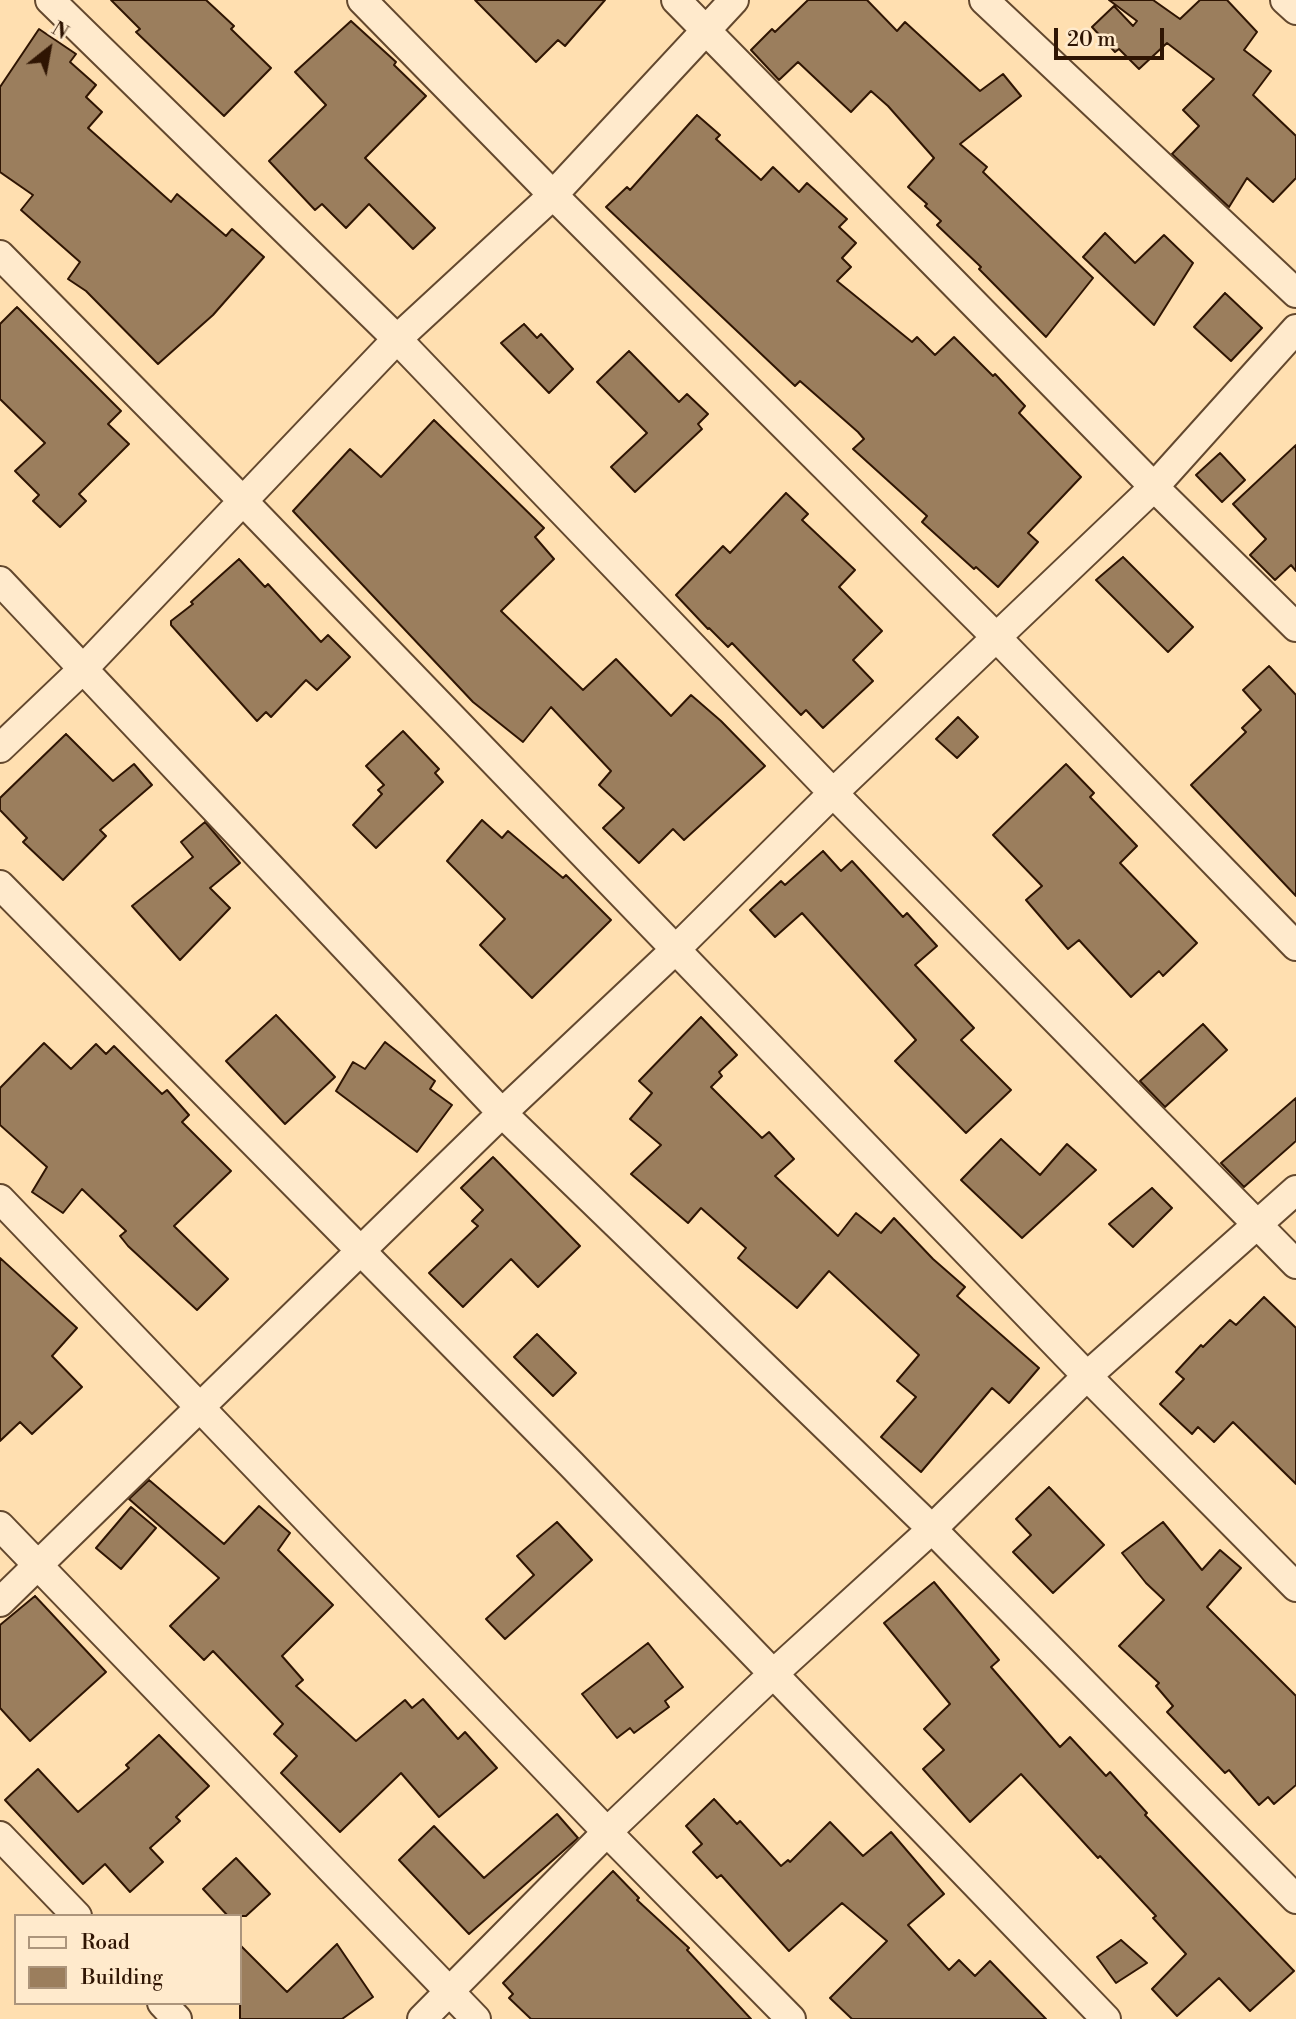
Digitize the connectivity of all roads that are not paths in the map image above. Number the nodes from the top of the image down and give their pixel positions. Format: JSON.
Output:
{"nodes":[{"id":1,"x":50,"y":0,"type":"edge"},
{"id":2,"x":362,"y":0,"type":"edge"},
{"id":3,"x":676,"y":0,"type":"edge"},
{"id":4,"x":734,"y":0,"type":"edge"},
{"id":5,"x":984,"y":0,"type":"edge"},
{"id":6,"x":1285,"y":0,"type":"edge"},
{"id":7,"x":1296,"y":10,"type":"edge"},
{"id":8,"x":705,"y":29,"type":"junction"},
{"id":9,"x":553,"y":195,"type":"junction"},
{"id":10,"x":0,"y":255,"type":"edge"},
{"id":11,"x":1296,"y":293,"type":"edge"},
{"id":12,"x":1296,"y":329,"type":"edge"},
{"id":13,"x":397,"y":339,"type":"junction"},
{"id":14,"x":1154,"y":487,"type":"junction"},
{"id":15,"x":242,"y":500,"type":"junction"},
{"id":16,"x":0,"y":581,"type":"edge"},
{"id":17,"x":1296,"y":627,"type":"edge"},
{"id":18,"x":997,"y":638,"type":"junction"},
{"id":19,"x":83,"y":669,"type":"junction"},
{"id":20,"x":0,"y":748,"type":"edge"},
{"id":21,"x":833,"y":793,"type":"junction"},
{"id":22,"x":0,"y":885,"type":"edge"},
{"id":23,"x":1296,"y":946,"type":"edge"},
{"id":24,"x":675,"y":950,"type":"junction"},
{"id":25,"x":502,"y":1113,"type":"junction"},
{"id":26,"x":1296,"y":1190,"type":"edge"},
{"id":27,"x":0,"y":1199,"type":"edge"},
{"id":28,"x":1257,"y":1226,"type":"junction"},
{"id":29,"x":361,"y":1250,"type":"junction"},
{"id":30,"x":1296,"y":1264,"type":"edge"},
{"id":31,"x":1087,"y":1376,"type":"junction"},
{"id":32,"x":200,"y":1407,"type":"junction"},
{"id":33,"x":0,"y":1526,"type":"edge"},
{"id":34,"x":932,"y":1529,"type":"junction"},
{"id":35,"x":38,"y":1567,"type":"junction"},
{"id":36,"x":1296,"y":1587,"type":"edge"},
{"id":37,"x":0,"y":1602,"type":"edge"},
{"id":38,"x":773,"y":1674,"type":"junction"},
{"id":39,"x":607,"y":1832,"type":"junction"},
{"id":40,"x":0,"y":1836,"type":"edge"},
{"id":41,"x":1296,"y":1899,"type":"edge"},
{"id":42,"x":75,"y":1914,"type":"edge"},
{"id":43,"x":449,"y":1992,"type":"junction"},
{"id":44,"x":164,"y":2005,"type":"edge"},
{"id":45,"x":177,"y":2019,"type":"edge"},
{"id":46,"x":422,"y":2019,"type":"edge"},
{"id":47,"x":476,"y":2019,"type":"edge"},
{"id":48,"x":791,"y":2019,"type":"edge"},
{"id":49,"x":1106,"y":2019,"type":"edge"}],
"edges":[{"from":1,"to":13,"type":"street"},
{"from":2,"to":9,"type":"street"},
{"from":3,"to":8,"type":"street"},
{"from":4,"to":8,"type":"street"},
{"from":5,"to":11,"type":"street"},
{"from":6,"to":7,"type":"street"},
{"from":8,"to":9,"type":"street"},
{"from":8,"to":14,"type":"street"},
{"from":9,"to":13,"type":"street"},
{"from":9,"to":18,"type":"street"},
{"from":10,"to":15,"type":"street"},
{"from":12,"to":14,"type":"street"},
{"from":13,"to":15,"type":"street"},
{"from":13,"to":21,"type":"street"},
{"from":14,"to":17,"type":"street"},
{"from":14,"to":18,"type":"street"},
{"from":15,"to":19,"type":"street"},
{"from":15,"to":24,"type":"street"},
{"from":16,"to":19,"type":"street"},
{"from":18,"to":21,"type":"street"},
{"from":18,"to":23,"type":"street"},
{"from":19,"to":20,"type":"street"},
{"from":19,"to":25,"type":"street"},
{"from":21,"to":24,"type":"street"},
{"from":21,"to":28,"type":"street"},
{"from":22,"to":29,"type":"street"},
{"from":24,"to":25,"type":"street"},
{"from":24,"to":31,"type":"street"},
{"from":25,"to":29,"type":"street"},
{"from":25,"to":34,"type":"street"},
{"from":26,"to":28,"type":"street"},
{"from":27,"to":32,"type":"street"},
{"from":28,"to":30,"type":"street"},
{"from":28,"to":31,"type":"street"},
{"from":29,"to":32,"type":"street"},
{"from":29,"to":38,"type":"street"},
{"from":31,"to":34,"type":"street"},
{"from":31,"to":36,"type":"street"},
{"from":32,"to":35,"type":"street"},
{"from":32,"to":39,"type":"street"},
{"from":33,"to":35,"type":"street"},
{"from":34,"to":38,"type":"street"},
{"from":34,"to":41,"type":"street"},
{"from":35,"to":37,"type":"street"},
{"from":35,"to":43,"type":"street"},
{"from":38,"to":39,"type":"street"},
{"from":38,"to":49,"type":"street"},
{"from":39,"to":43,"type":"street"},
{"from":39,"to":48,"type":"street"},
{"from":40,"to":42,"type":"street"},
{"from":43,"to":46,"type":"street"},
{"from":43,"to":47,"type":"street"},
{"from":44,"to":45,"type":"street"}]}
